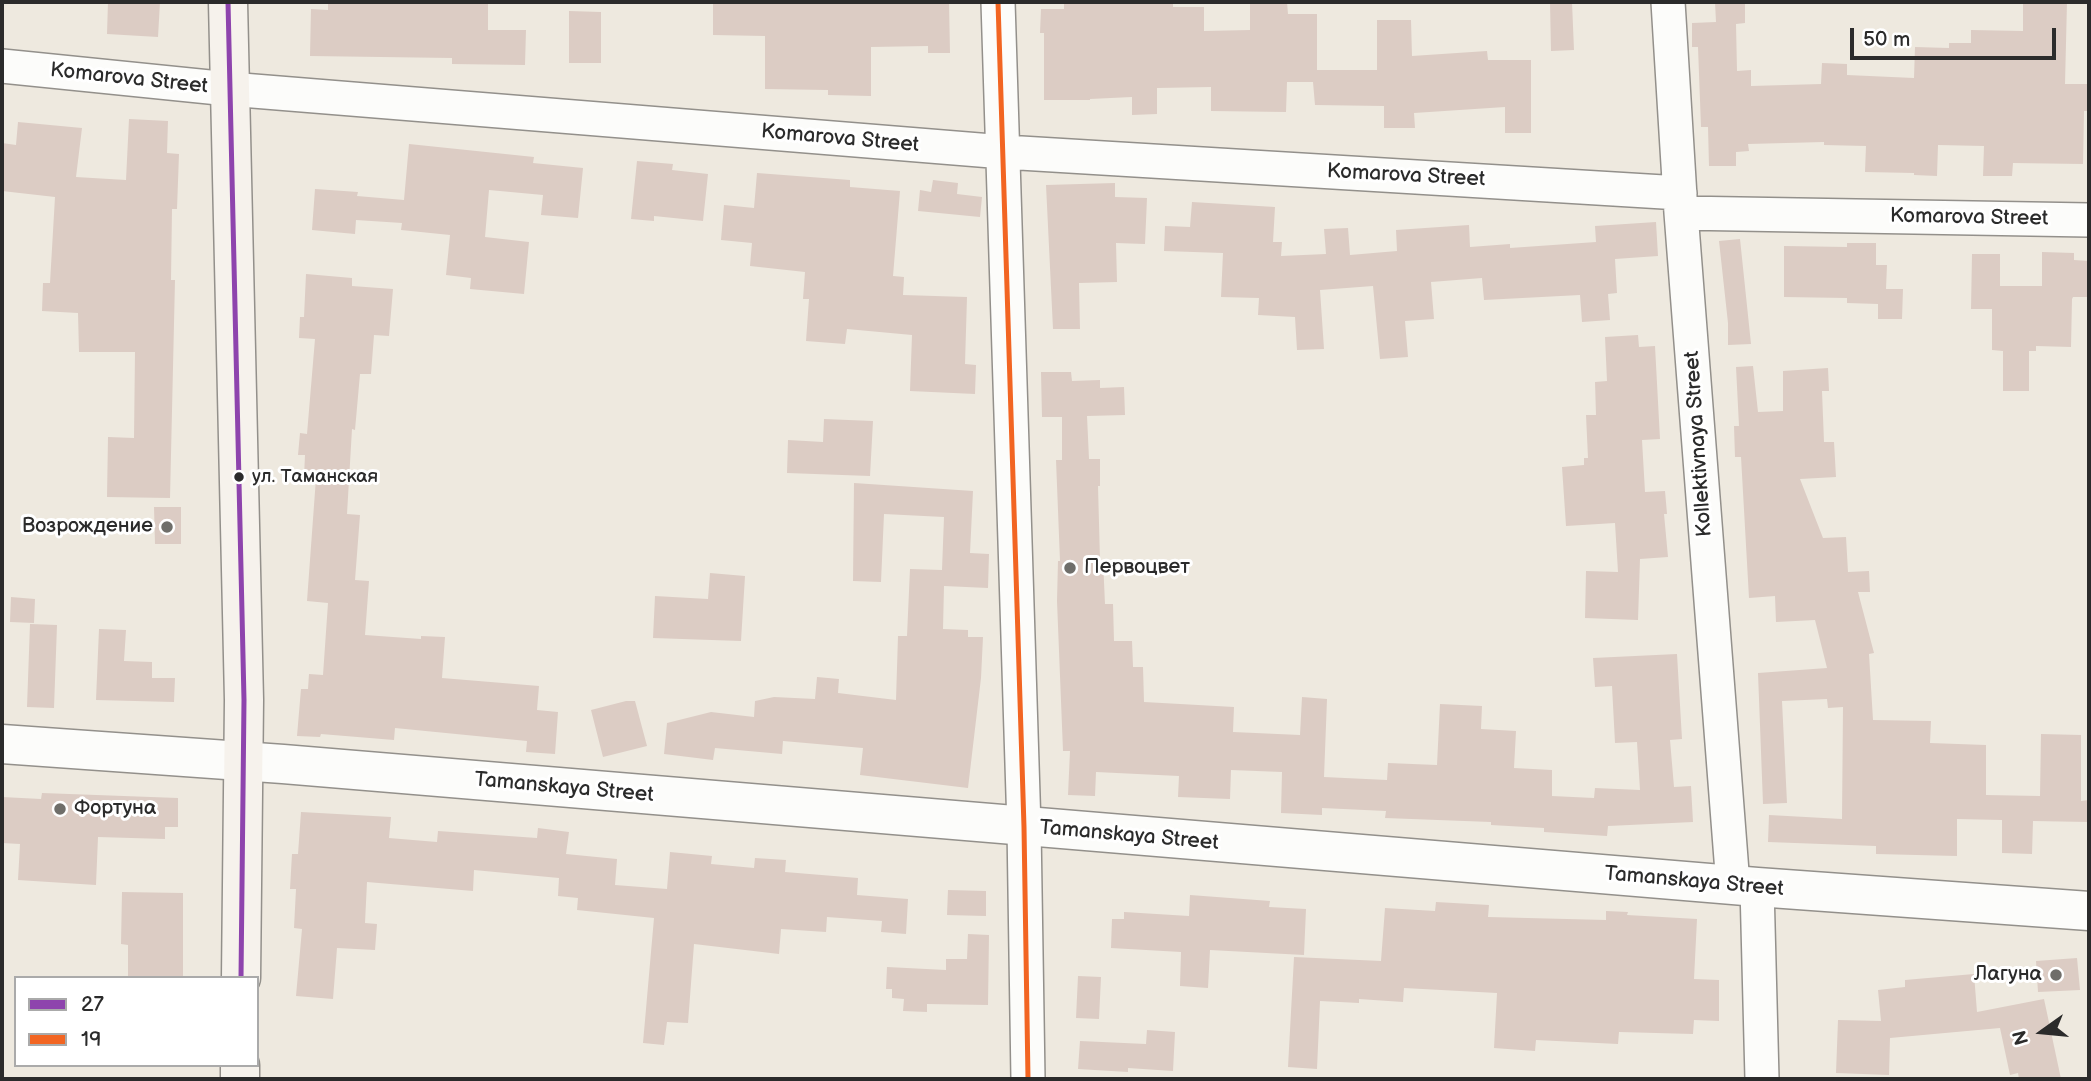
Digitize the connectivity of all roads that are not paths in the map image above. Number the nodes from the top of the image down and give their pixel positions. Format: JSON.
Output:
{"nodes":[{"id":1,"x":228,"y":2,"type":"edge"},
{"id":2,"x":998,"y":2,"type":"edge"},
{"id":3,"x":1668,"y":2,"type":"edge"},
{"id":4,"x":2,"y":66,"type":"edge"},
{"id":5,"x":229,"y":89,"type":"junction"},
{"id":6,"x":1004,"y":152,"type":"junction"},
{"id":7,"x":1681,"y":203,"type":"junction"},
{"id":8,"x":2089,"y":220,"type":"edge"},
{"id":9,"x":2,"y":744,"type":"edge"},
{"id":10,"x":244,"y":761,"type":"junction"},
{"id":11,"x":1024,"y":827,"type":"junction"},
{"id":12,"x":1745,"y":886,"type":"junction"},
{"id":13,"x":2089,"y":911,"type":"edge"},
{"id":14,"x":242,"y":976,"type":"edge"},
{"id":15,"x":1028,"y":1079,"type":"edge"},
{"id":16,"x":1762,"y":1079,"type":"edge"}],
"edges":[{"from":1,"to":5,"type":"main road"},
{"from":2,"to":6,"type":"street"},
{"from":3,"to":7,"type":"street","name":"Kollektivnaya Street"},
{"from":4,"to":5,"type":"street","name":"Komarova Street"},
{"from":5,"to":6,"type":"street","name":"Komarova Street"},
{"from":5,"to":10,"type":"main road"},
{"from":6,"to":7,"type":"street","name":"Komarova Street"},
{"from":6,"to":11,"type":"street"},
{"from":7,"to":8,"type":"street","name":"Komarova Street"},
{"from":7,"to":12,"type":"street","name":"Kollektivnaya Street"},
{"from":9,"to":10,"type":"street","name":"Tamanskaya Street"},
{"from":10,"to":11,"type":"street","name":"Tamanskaya Street"},
{"from":10,"to":14,"type":"main road"},
{"from":11,"to":12,"type":"street","name":"Tamanskaya Street"},
{"from":11,"to":15,"type":"street"},
{"from":12,"to":13,"type":"street","name":"Tamanskaya Street"},
{"from":12,"to":16,"type":"street","name":"Kollektivnaya Street"}]}
